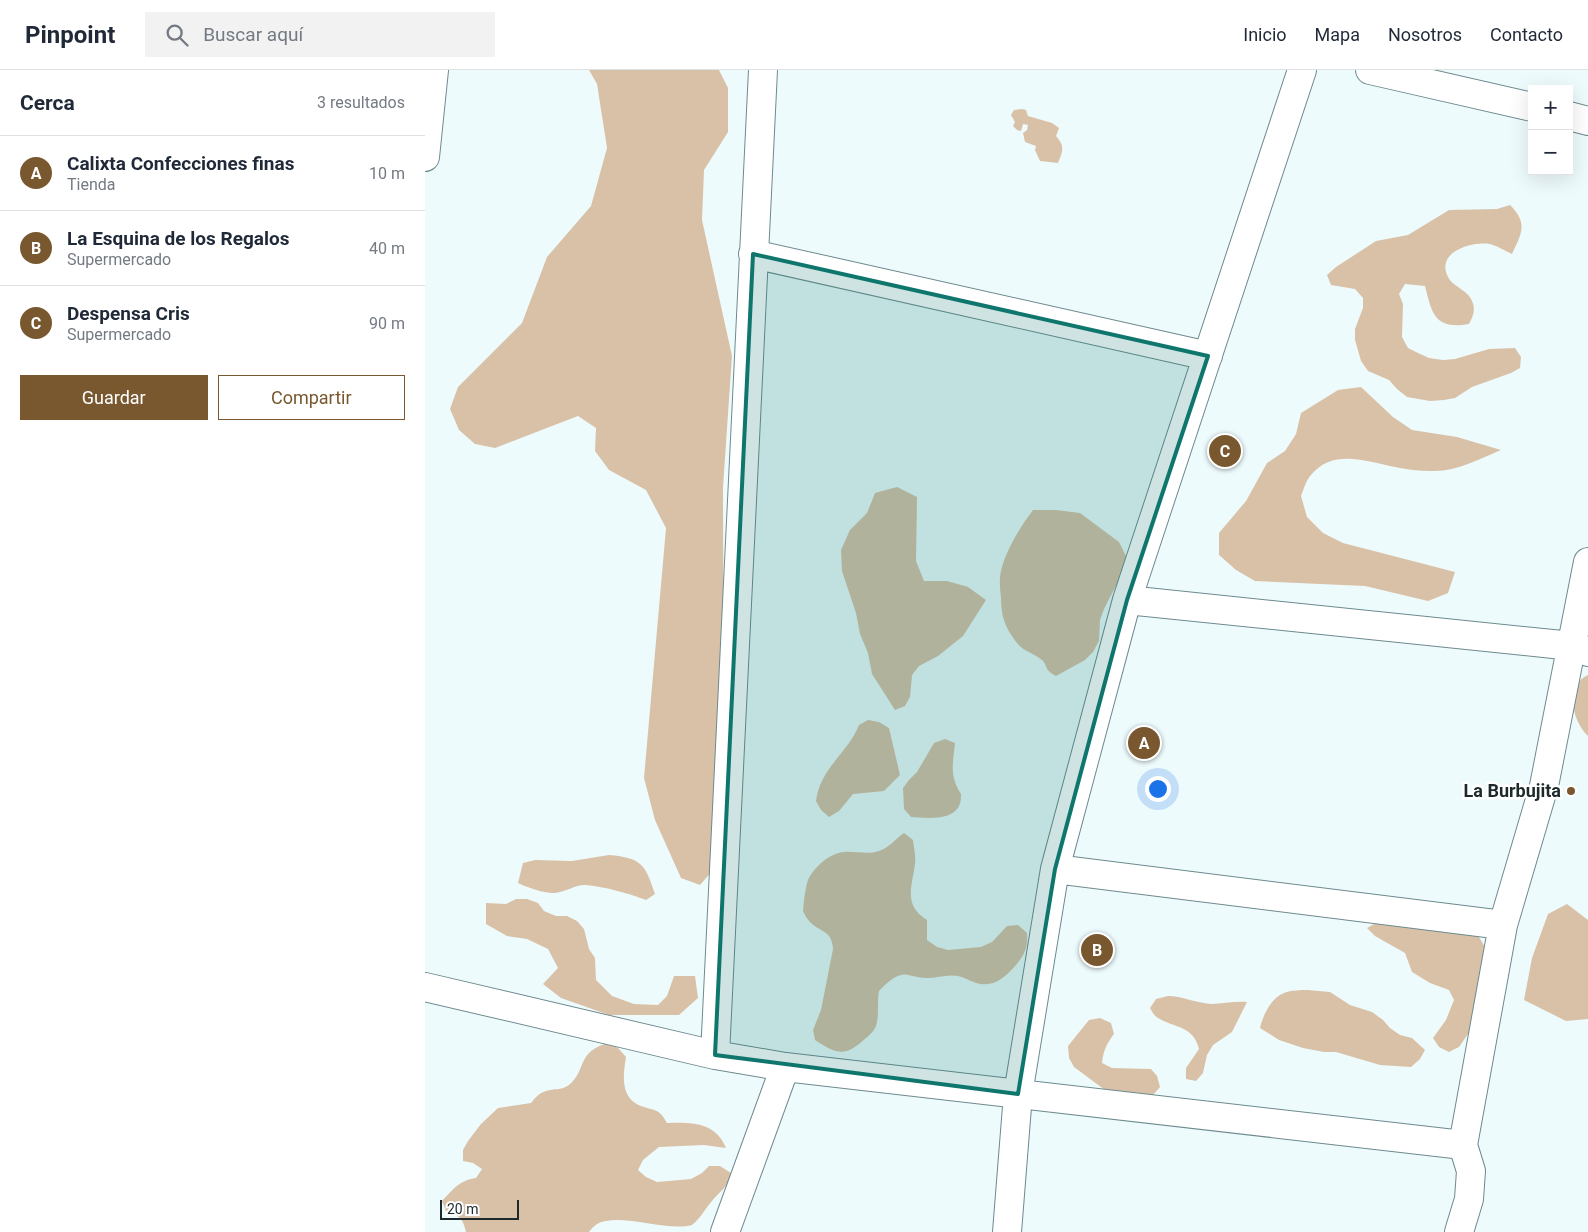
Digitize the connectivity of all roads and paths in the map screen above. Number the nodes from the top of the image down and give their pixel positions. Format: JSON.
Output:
{"nodes":[{"id":1,"x":434,"y":70,"type":"edge"},
{"id":2,"x":763,"y":70,"type":"edge"},
{"id":3,"x":1302,"y":70,"type":"edge"},
{"id":4,"x":1370,"y":70,"type":"edge"},
{"id":5,"x":1528,"y":107,"type":"edge"},
{"id":6,"x":1573,"y":117,"type":"edge"},
{"id":7,"x":1588,"y":120,"type":"edge"},
{"id":8,"x":425,"y":158,"type":"edge"},
{"id":9,"x":753,"y":254,"type":"junction"},
{"id":10,"x":1208,"y":356,"type":"junction"},
{"id":11,"x":1588,"y":562,"type":"edge"},
{"id":12,"x":1127,"y":600,"type":"junction"},
{"id":13,"x":1580,"y":649,"type":"edge"},
{"id":14,"x":1055,"y":869,"type":"junction"},
{"id":15,"x":1503,"y":925,"type":"junction"},
{"id":16,"x":425,"y":987,"type":"edge"},
{"id":17,"x":715,"y":1055,"type":"junction"},
{"id":18,"x":785,"y":1067,"type":"junction"},
{"id":19,"x":1018,"y":1094,"type":"junction"},
{"id":20,"x":1463,"y":1145,"type":"junction"},
{"id":21,"x":725,"y":1232,"type":"edge"},
{"id":22,"x":1007,"y":1232,"type":"edge"},
{"id":23,"x":1459,"y":1232,"type":"edge"}],
"edges":[{"from":1,"to":8,"type":"street"},
{"from":2,"to":9,"type":"street"},
{"from":3,"to":10,"type":"street"},
{"from":4,"to":5,"type":"street"},
{"from":6,"to":7,"type":"street"},
{"from":9,"to":10,"type":"street"},
{"from":9,"to":17,"type":"street"},
{"from":10,"to":12,"type":"street"},
{"from":11,"to":13,"type":"street"},
{"from":12,"to":13,"type":"street"},
{"from":12,"to":14,"type":"street"},
{"from":13,"to":15,"type":"street"},
{"from":14,"to":15,"type":"street"},
{"from":14,"to":19,"type":"street"},
{"from":15,"to":20,"type":"street"},
{"from":16,"to":17,"type":"street"},
{"from":17,"to":18,"type":"street"},
{"from":18,"to":19,"type":"street"},
{"from":18,"to":21,"type":"street"},
{"from":19,"to":20,"type":"street"},
{"from":19,"to":22,"type":"street"},
{"from":20,"to":23,"type":"street"}]}
